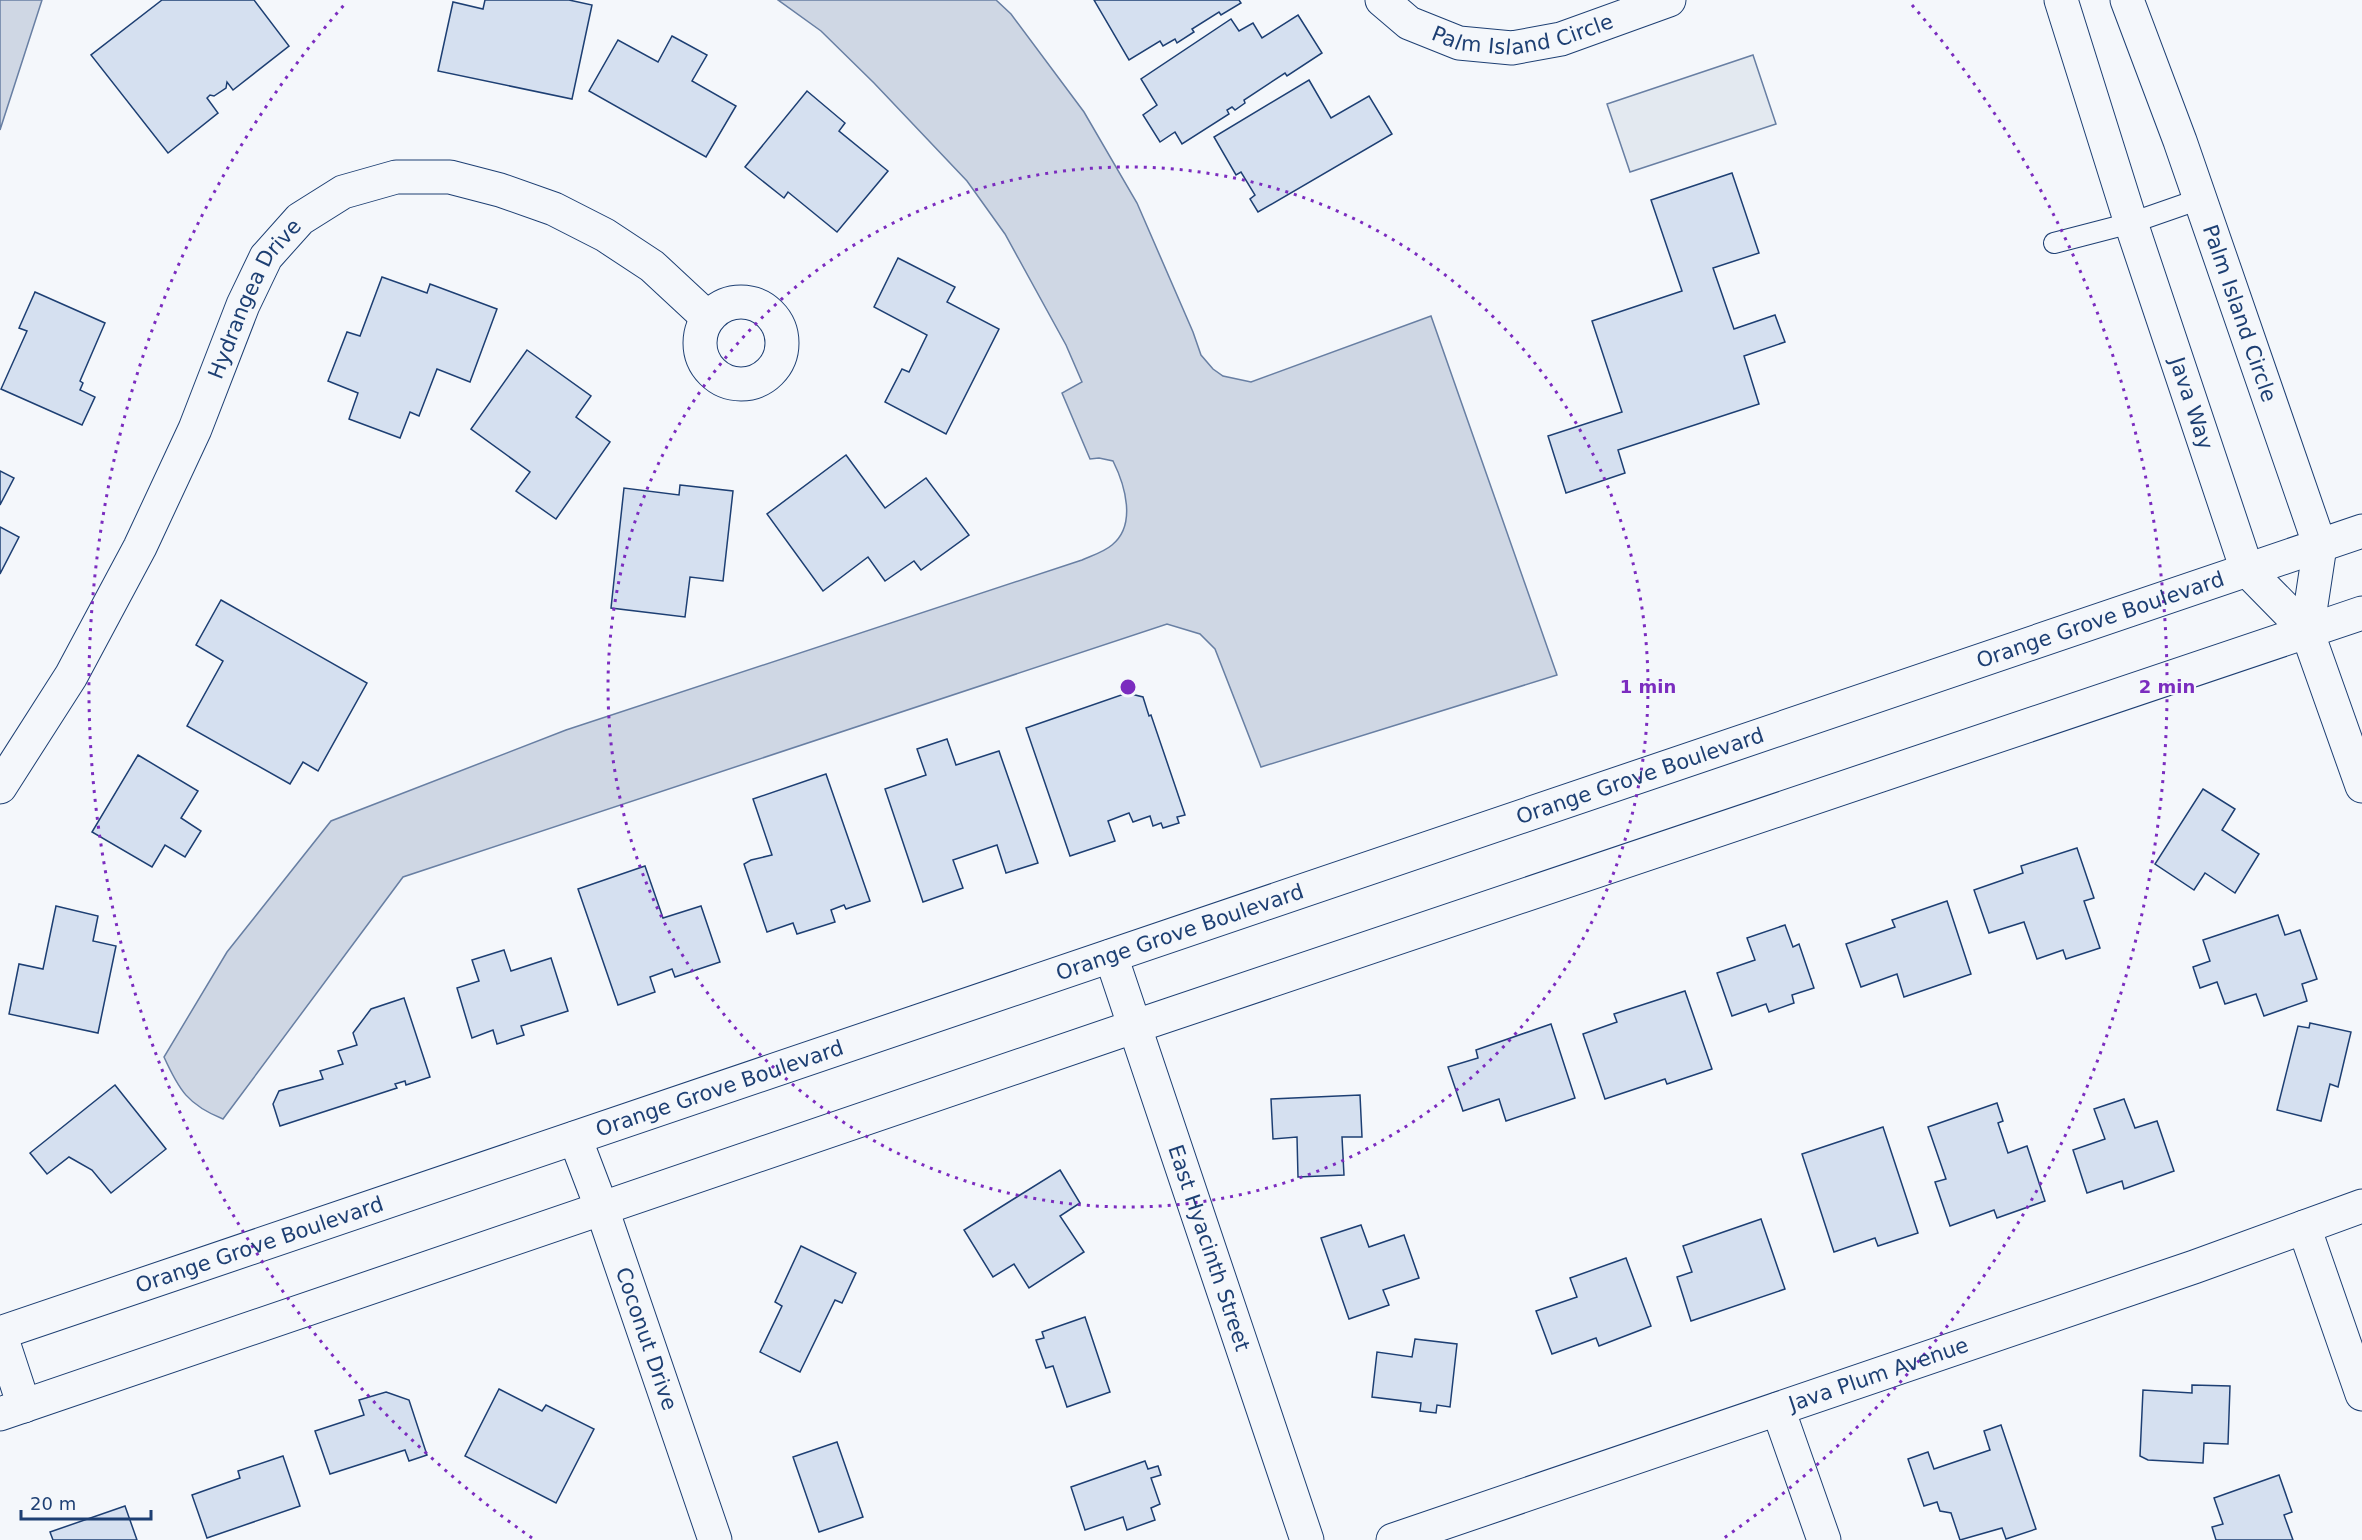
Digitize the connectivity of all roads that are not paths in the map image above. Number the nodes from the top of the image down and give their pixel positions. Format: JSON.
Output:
{"nodes":[{"id":1,"x":1382,"y":0,"type":"edge"},
{"id":2,"x":1669,"y":0,"type":"edge"},
{"id":3,"x":2061,"y":0,"type":"edge"},
{"id":4,"x":2127,"y":0,"type":"edge"},
{"id":5,"x":2200,"y":199,"type":"junction"},
{"id":6,"x":2131,"y":223,"type":"junction"},
{"id":7,"x":2054,"y":243,"type":"dead end"},
{"id":8,"x":708,"y":318,"type":"dead end"},
{"id":9,"x":2362,"y":531,"type":"edge"},
{"id":10,"x":2320,"y":546,"type":"junction"},
{"id":11,"x":2247,"y":570,"type":"junction"},
{"id":12,"x":2362,"y":613,"type":"edge"},
{"id":13,"x":2307,"y":631,"type":"junction"},
{"id":14,"x":2362,"y":786,"type":"edge"},
{"id":15,"x":0,"y":787,"type":"edge"},
{"id":16,"x":1111,"y":956,"type":"junction"},
{"id":17,"x":1133,"y":1027,"type":"junction"},
{"id":18,"x":575,"y":1138,"type":"junction"},
{"id":19,"x":2362,"y":1206,"type":"edge"},
{"id":20,"x":602,"y":1209,"type":"junction"},
{"id":21,"x":2304,"y":1227,"type":"junction"},
{"id":22,"x":0,"y":1333,"type":"edge"},
{"id":23,"x":2362,"y":1394,"type":"edge"},
{"id":24,"x":1778,"y":1409,"type":"junction"},
{"id":25,"x":12,"y":1410,"type":"edge"},
{"id":26,"x":715,"y":1540,"type":"edge"},
{"id":27,"x":1308,"y":1540,"type":"edge"},
{"id":28,"x":1393,"y":1540,"type":"edge"},
{"id":29,"x":1824,"y":1540,"type":"edge"}],
"edges":[{"from":1,"to":2,"type":"street","name":"Palm Island Circle"},
{"from":3,"to":6,"type":"street","name":"Java Way"},
{"from":4,"to":5,"type":"street","name":"Palm Island Circle"},
{"from":5,"to":6,"type":"lane"},
{"from":5,"to":10,"type":"street","name":"Palm Island Circle"},
{"from":6,"to":7,"type":"lane"},
{"from":6,"to":11,"type":"street","name":"Java Way"},
{"from":8,"to":15,"type":"street","name":"Hydrangea Drive"},
{"from":9,"to":10,"type":"street","name":"Orange Grove Boulevard"},
{"from":10,"to":11,"type":"street","name":"Orange Grove Boulevard"},
{"from":10,"to":13,"type":"street","name":"Palm Island Circle"},
{"from":11,"to":13,"type":"street","name":"Java Way"},
{"from":11,"to":16,"type":"street","name":"Orange Grove Boulevard"},
{"from":12,"to":13,"type":"street"},
{"from":13,"to":14,"type":"street","name":"Java Way"},
{"from":13,"to":17,"type":"street"},
{"from":16,"to":17,"type":"street","name":"East Hyacinth Street"},
{"from":16,"to":18,"type":"street","name":"Orange Grove Boulevard"},
{"from":17,"to":20,"type":"street"},
{"from":17,"to":27,"type":"street","name":"East Hyacinth Street"},
{"from":18,"to":20,"type":"street","name":"Coconut Drive"},
{"from":18,"to":22,"type":"street","name":"Orange Grove Boulevard"},
{"from":19,"to":21,"type":"street","name":"Java Plum Avenue"},
{"from":20,"to":25,"type":"street"},
{"from":20,"to":26,"type":"street","name":"Coconut Drive"},
{"from":21,"to":23,"type":"street"},
{"from":21,"to":24,"type":"street","name":"Java Plum Avenue"},
{"from":22,"to":25,"type":"street"},
{"from":24,"to":28,"type":"street","name":"Java Plum Avenue"},
{"from":24,"to":29,"type":"street"}]}
